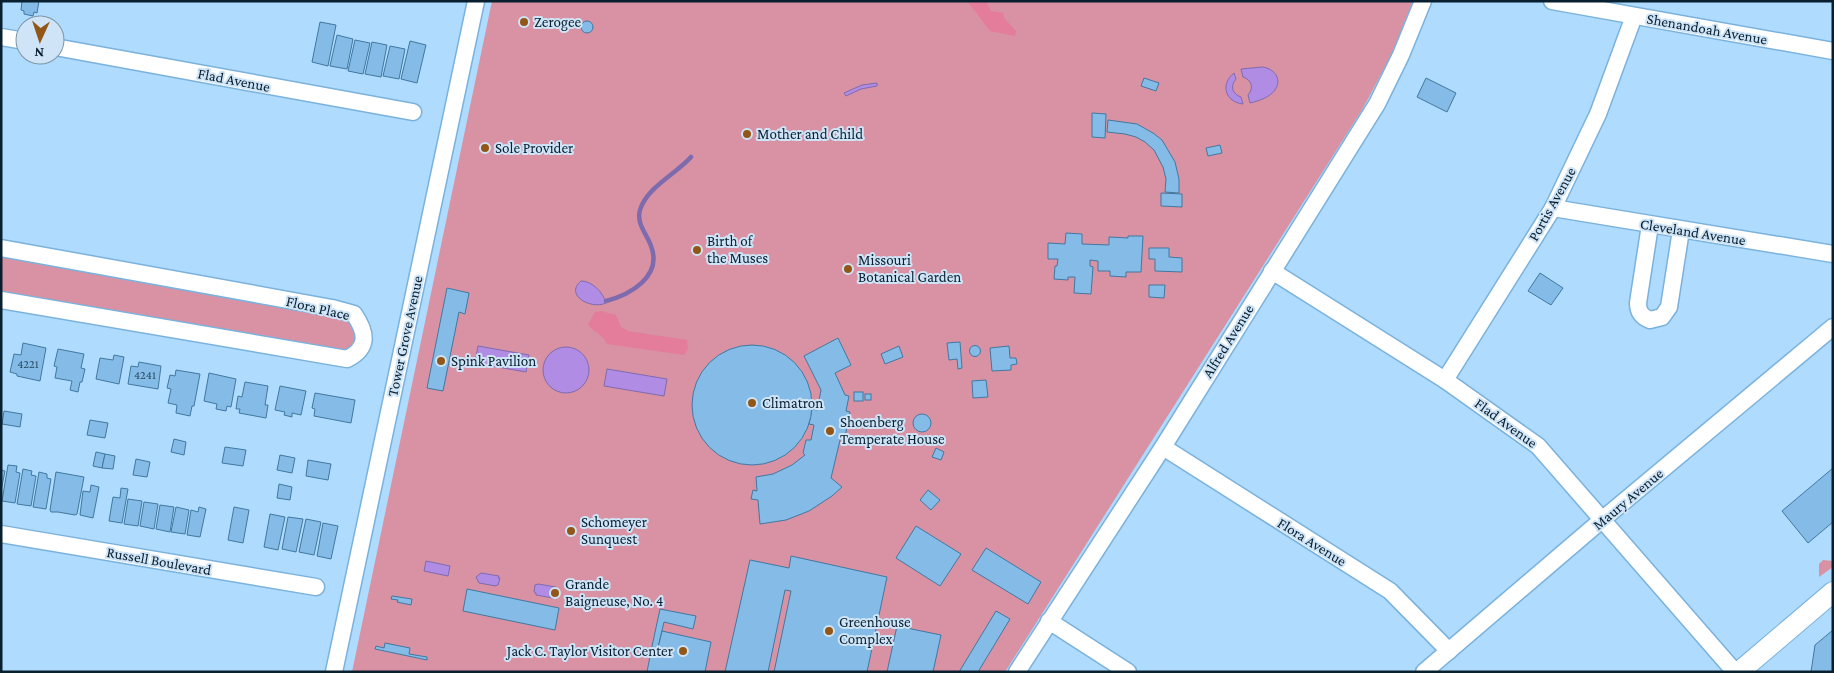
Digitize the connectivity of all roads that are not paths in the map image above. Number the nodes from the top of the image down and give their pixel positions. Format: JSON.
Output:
{"nodes":[{"id":1,"x":476,"y":1,"type":"edge"},
{"id":2,"x":1423,"y":1,"type":"edge"},
{"id":3,"x":1552,"y":1,"type":"edge"},
{"id":4,"x":1634,"y":16,"type":"junction"},
{"id":5,"x":1,"y":37,"type":"edge"},
{"id":6,"x":15,"y":39,"type":"edge"},
{"id":7,"x":65,"y":49,"type":"edge"},
{"id":8,"x":1833,"y":51,"type":"edge"},
{"id":9,"x":413,"y":112,"type":"dead end"},
{"id":10,"x":1553,"y":208,"type":"junction"},
{"id":11,"x":1650,"y":225,"type":"junction"},
{"id":12,"x":1681,"y":230,"type":"junction"},
{"id":13,"x":1,"y":248,"type":"edge"},
{"id":14,"x":1833,"y":254,"type":"edge"},
{"id":15,"x":1272,"y":271,"type":"junction"},
{"id":16,"x":1,"y":300,"type":"edge"},
{"id":17,"x":1833,"y":327,"type":"edge"},
{"id":18,"x":1445,"y":380,"type":"junction"},
{"id":19,"x":1163,"y":447,"type":"junction"},
{"id":20,"x":1603,"y":519,"type":"junction"},
{"id":21,"x":1,"y":534,"type":"edge"},
{"id":22,"x":316,"y":587,"type":"dead end"},
{"id":23,"x":1833,"y":592,"type":"edge"},
{"id":24,"x":1049,"y":621,"type":"junction"},
{"id":25,"x":1449,"y":651,"type":"junction"},
{"id":26,"x":334,"y":672,"type":"edge"},
{"id":27,"x":1017,"y":672,"type":"edge"},
{"id":28,"x":1128,"y":672,"type":"edge"},
{"id":29,"x":1424,"y":672,"type":"edge"},
{"id":30,"x":1737,"y":672,"type":"edge"}],
"edges":[{"from":1,"to":26,"type":"street","name":"Tower Grove Avenue"},
{"from":2,"to":15,"type":"street","name":"Alfred Avenue"},
{"from":3,"to":4,"type":"street","name":"Shenandoah Avenue"},
{"from":4,"to":8,"type":"street","name":"Shenandoah Avenue"},
{"from":4,"to":10,"type":"street","name":"Portis Avenue"},
{"from":5,"to":6,"type":"street"},
{"from":7,"to":9,"type":"street","name":"Flad Avenue"},
{"from":10,"to":11,"type":"street","name":"Cleveland Avenue"},
{"from":10,"to":18,"type":"street","name":"Portis Avenue"},
{"from":11,"to":12,"type":"street","name":"Cleveland Avenue"},
{"from":11,"to":12,"type":"street"},
{"from":12,"to":14,"type":"street","name":"Cleveland Avenue"},
{"from":13,"to":16,"type":"street","name":"Flora Place"},
{"from":15,"to":18,"type":"street","name":"Flad Avenue"},
{"from":15,"to":19,"type":"street","name":"Alfred Avenue"},
{"from":17,"to":20,"type":"street","name":"Maury Avenue"},
{"from":18,"to":20,"type":"street","name":"Flad Avenue"},
{"from":19,"to":24,"type":"street","name":"Alfred Avenue"},
{"from":19,"to":25,"type":"street","name":"Flora Avenue"},
{"from":20,"to":25,"type":"street","name":"Maury Avenue"},
{"from":20,"to":30,"type":"street","name":"Flad Avenue"},
{"from":21,"to":22,"type":"street","name":"Russell Boulevard"},
{"from":23,"to":30,"type":"main road"},
{"from":24,"to":27,"type":"street","name":"Alfred Avenue"},
{"from":24,"to":28,"type":"street"},
{"from":25,"to":29,"type":"street","name":"Maury Avenue"}]}
